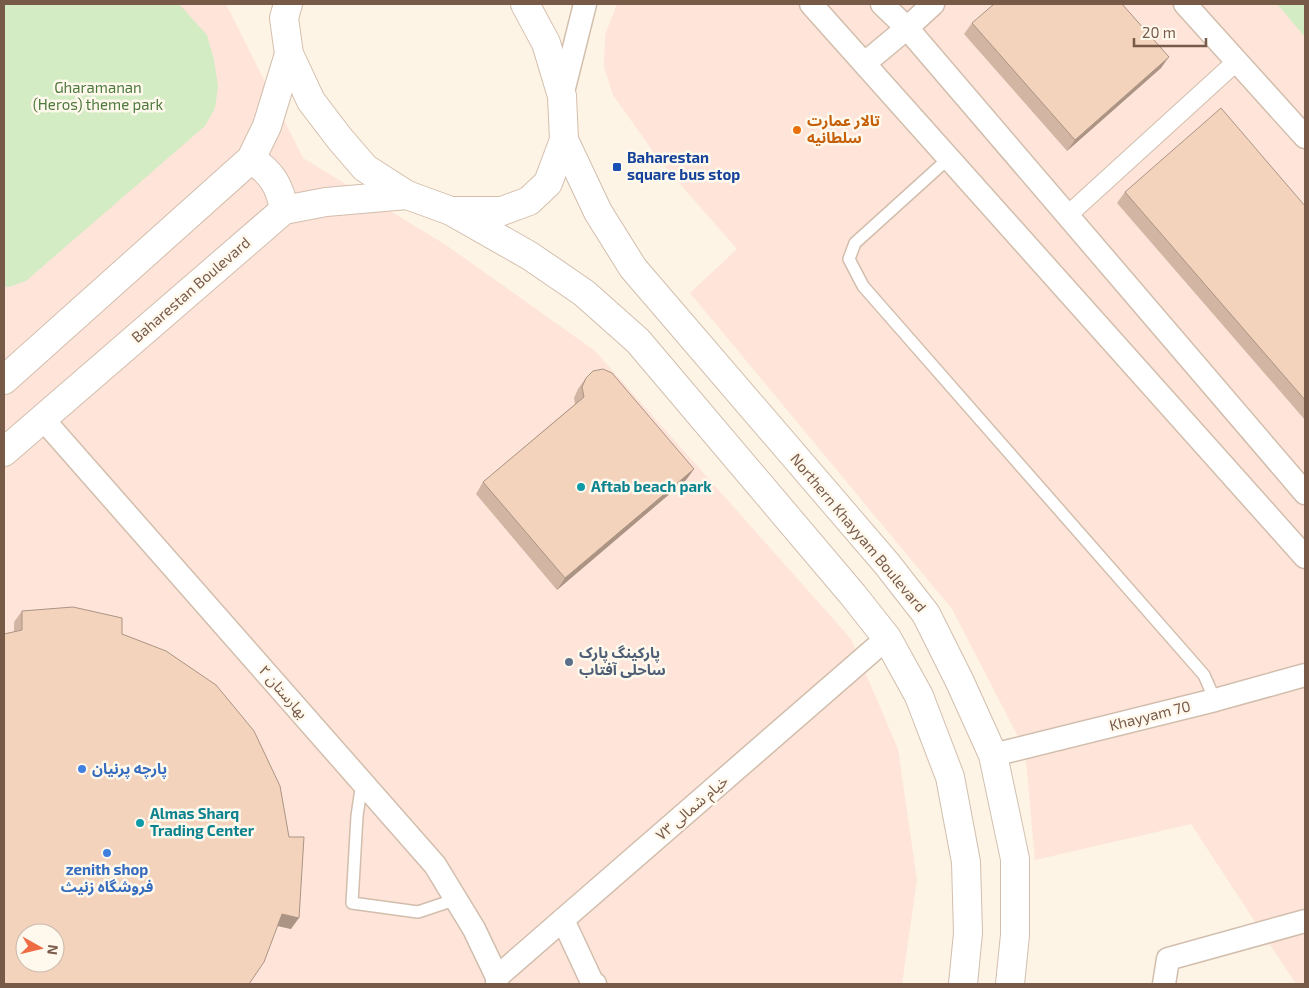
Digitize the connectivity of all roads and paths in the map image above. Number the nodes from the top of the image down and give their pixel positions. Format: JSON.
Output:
{"nodes":[{"id":1,"x":525,"y":4,"type":"edge"},
{"id":2,"x":585,"y":4,"type":"edge"},
{"id":3,"x":811,"y":4,"type":"edge"},
{"id":4,"x":882,"y":4,"type":"edge"},
{"id":5,"x":933,"y":4,"type":"edge"},
{"id":6,"x":1185,"y":4,"type":"edge"},
{"id":7,"x":284,"y":9,"type":"edge"},
{"id":8,"x":906,"y":28,"type":"junction"},
{"id":9,"x":289,"y":54,"type":"junction"},
{"id":10,"x":1237,"y":61,"type":"junction"},
{"id":11,"x":865,"y":63,"type":"junction"},
{"id":12,"x":562,"y":96,"type":"junction"},
{"id":13,"x":1305,"y":137,"type":"edge"},
{"id":14,"x":564,"y":140,"type":"junction"},
{"id":15,"x":949,"y":158,"type":"junction"},
{"id":16,"x":251,"y":160,"type":"junction"},
{"id":17,"x":407,"y":195,"type":"junction"},
{"id":18,"x":284,"y":210,"type":"junction"},
{"id":19,"x":451,"y":211,"type":"junction"},
{"id":20,"x":1068,"y":215,"type":"junction"},
{"id":21,"x":5,"y":377,"type":"edge"},
{"id":22,"x":42,"y":418,"type":"junction"},
{"id":23,"x":4,"y":452,"type":"edge"},
{"id":24,"x":1305,"y":493,"type":"edge"},
{"id":25,"x":1305,"y":557,"type":"edge"},
{"id":26,"x":887,"y":638,"type":"junction"},
{"id":27,"x":1305,"y":675,"type":"edge"},
{"id":28,"x":1215,"y":700,"type":"junction"},
{"id":29,"x":993,"y":755,"type":"junction"},
{"id":30,"x":362,"y":781,"type":"junction"},
{"id":31,"x":456,"y":899,"type":"junction"},
{"id":32,"x":563,"y":920,"type":"junction"},
{"id":33,"x":1305,"y":921,"type":"edge"},
{"id":34,"x":497,"y":981,"type":"edge"},
{"id":35,"x":595,"y":984,"type":"edge"},
{"id":36,"x":963,"y":984,"type":"edge"},
{"id":37,"x":1010,"y":984,"type":"edge"},
{"id":38,"x":1164,"y":984,"type":"edge"}],
"edges":[{"from":1,"to":12,"type":"street"},
{"from":2,"to":12,"type":"street"},
{"from":3,"to":11,"type":"street"},
{"from":4,"to":8,"type":"street"},
{"from":5,"to":8,"type":"street"},
{"from":6,"to":10,"type":"street"},
{"from":7,"to":9,"type":"street"},
{"from":8,"to":11,"type":"street"},
{"from":8,"to":20,"type":"street"},
{"from":9,"to":16,"type":"street"},
{"from":9,"to":17,"type":"street"},
{"from":10,"to":13,"type":"street"},
{"from":10,"to":20,"type":"street"},
{"from":11,"to":15,"type":"street"},
{"from":12,"to":14,"type":"street"},
{"from":14,"to":19,"type":"street"},
{"from":14,"to":29,"type":"street","name":"Northern Khayyam Boulevard"},
{"from":15,"to":25,"type":"street"},
{"from":15,"to":28,"type":"lane"},
{"from":16,"to":18,"type":"street"},
{"from":16,"to":21,"type":"street"},
{"from":17,"to":18,"type":"street","name":"Baharestan Boulevard"},
{"from":17,"to":19,"type":"street"},
{"from":18,"to":22,"type":"street","name":"Baharestan Boulevard"},
{"from":19,"to":26,"type":"street"},
{"from":20,"to":24,"type":"street"},
{"from":22,"to":23,"type":"street","name":"Baharestan Boulevard"},
{"from":22,"to":30,"type":"street","name":"بهارستان ۲"},
{"from":26,"to":32,"type":"street","name":"خیام شمالی ۷۳"},
{"from":26,"to":36,"type":"street"},
{"from":27,"to":28,"type":"street","name":"Khayyam 70"},
{"from":28,"to":29,"type":"street","name":"Khayyam 70"},
{"from":29,"to":37,"type":"street","name":"Northern Khayyam Boulevard"},
{"from":30,"to":31,"type":"street","name":"بهارستان ۲"},
{"from":30,"to":31,"type":"lane"},
{"from":31,"to":34,"type":"street","name":"بهارستان ۲"},
{"from":32,"to":34,"type":"street","name":"خیام شمالی ۷۳"},
{"from":32,"to":35,"type":"street"},
{"from":33,"to":38,"type":"street"}]}
